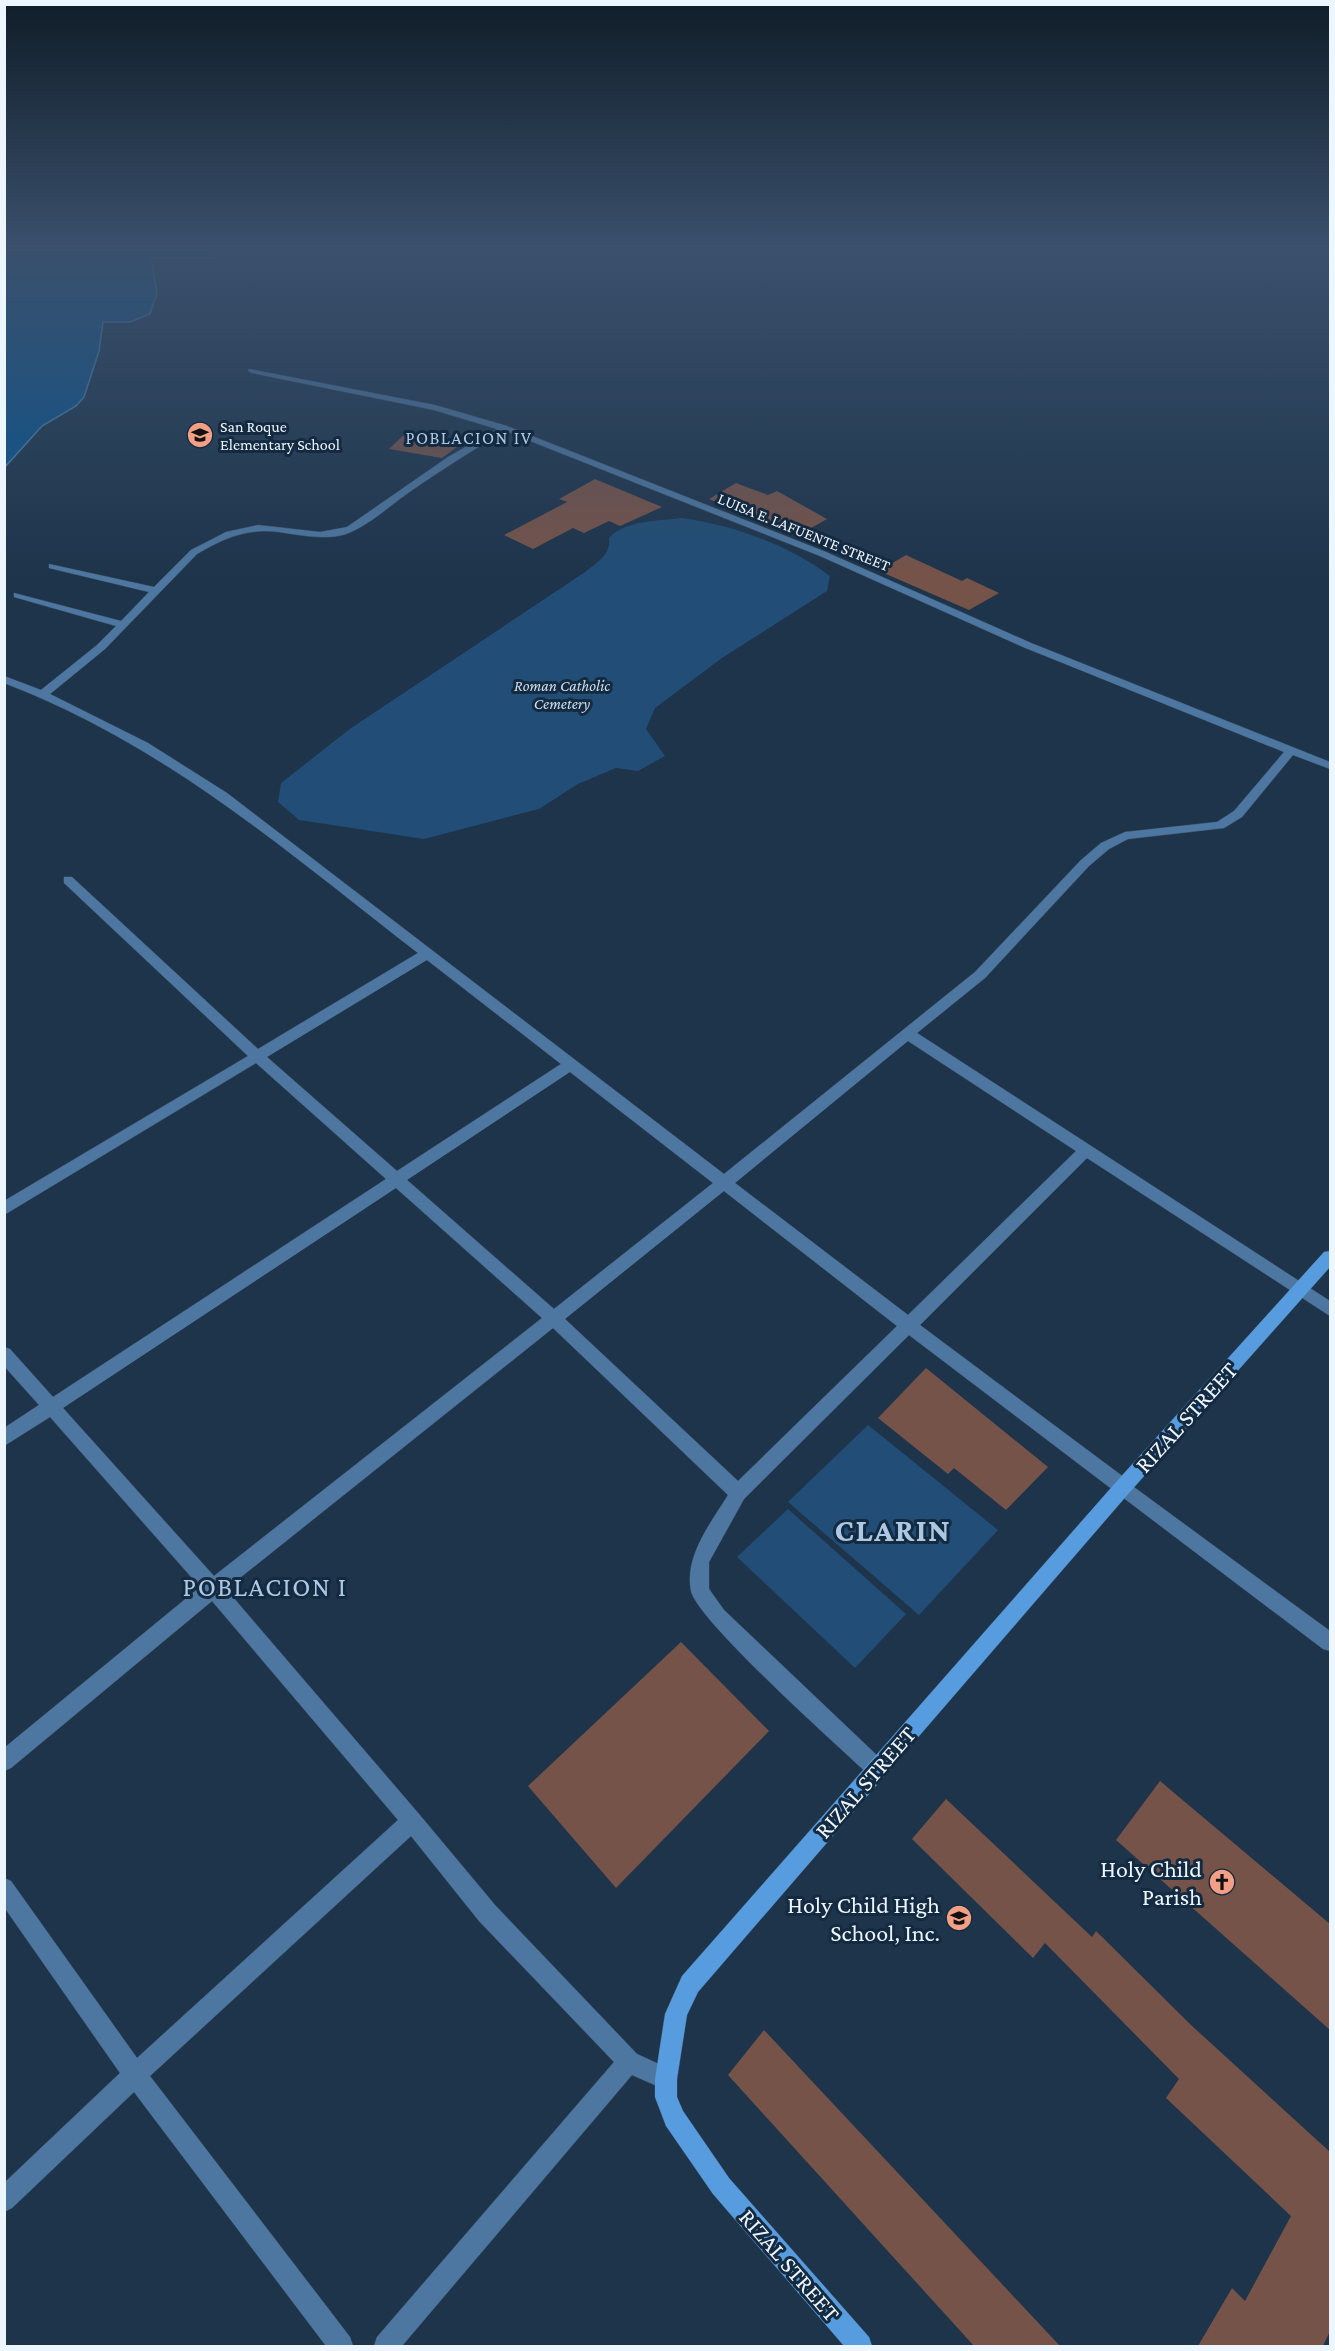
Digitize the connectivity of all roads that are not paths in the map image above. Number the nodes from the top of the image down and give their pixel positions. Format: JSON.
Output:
{"nodes":[{"id":1,"x":252,"y":371,"type":"dead end"},
{"id":2,"x":504,"y":428,"type":"junction"},
{"id":3,"x":52,"y":566,"type":"dead end"},
{"id":4,"x":156,"y":591,"type":"junction"},
{"id":5,"x":18,"y":595,"type":"dead end"},
{"id":6,"x":123,"y":625,"type":"junction"},
{"id":7,"x":4,"y":679,"type":"edge"},
{"id":8,"x":44,"y":693,"type":"junction"},
{"id":9,"x":1291,"y":750,"type":"junction"},
{"id":10,"x":1330,"y":766,"type":"edge"},
{"id":11,"x":68,"y":880,"type":"dead end"},
{"id":12,"x":427,"y":954,"type":"junction"},
{"id":13,"x":908,"y":1034,"type":"junction"},
{"id":14,"x":258,"y":1057,"type":"junction"},
{"id":15,"x":570,"y":1065,"type":"junction"},
{"id":16,"x":1087,"y":1149,"type":"junction"},
{"id":17,"x":398,"y":1178,"type":"junction"},
{"id":18,"x":725,"y":1182,"type":"junction"},
{"id":19,"x":4,"y":1209,"type":"edge"},
{"id":20,"x":1330,"y":1257,"type":"edge"},
{"id":21,"x":1302,"y":1290,"type":"junction"},
{"id":22,"x":1330,"y":1309,"type":"edge"},
{"id":23,"x":553,"y":1318,"type":"junction"},
{"id":24,"x":908,"y":1325,"type":"junction"},
{"id":25,"x":4,"y":1354,"type":"edge"},
{"id":26,"x":50,"y":1407,"type":"junction"},
{"id":27,"x":4,"y":1438,"type":"edge"},
{"id":28,"x":1123,"y":1487,"type":"junction"},
{"id":29,"x":738,"y":1493,"type":"junction"},
{"id":30,"x":213,"y":1588,"type":"junction"},
{"id":31,"x":1330,"y":1642,"type":"edge"},
{"id":32,"x":4,"y":1761,"type":"edge"},
{"id":33,"x":876,"y":1768,"type":"junction"},
{"id":34,"x":412,"y":1821,"type":"junction"},
{"id":35,"x":4,"y":1888,"type":"edge"},
{"id":36,"x":629,"y":2062,"type":"junction"},
{"id":37,"x":135,"y":2075,"type":"junction"},
{"id":38,"x":666,"y":2079,"type":"junction"},
{"id":39,"x":4,"y":2200,"type":"edge"},
{"id":40,"x":341,"y":2346,"type":"edge"},
{"id":41,"x":386,"y":2346,"type":"edge"},
{"id":42,"x":860,"y":2346,"type":"edge"}],
"edges":[{"from":1,"to":2,"type":"street","name":"LUISA E. LAFUENTE STREET"},
{"from":2,"to":4,"type":"street"},
{"from":2,"to":9,"type":"street","name":"LUISA E. LAFUENTE STREET"},
{"from":3,"to":4,"type":"street"},
{"from":4,"to":6,"type":"street"},
{"from":5,"to":6,"type":"street"},
{"from":6,"to":8,"type":"street"},
{"from":7,"to":8,"type":"street"},
{"from":8,"to":12,"type":"street"},
{"from":9,"to":10,"type":"street","name":"LUISA E. LAFUENTE STREET"},
{"from":9,"to":13,"type":"street"},
{"from":11,"to":14,"type":"street"},
{"from":12,"to":14,"type":"street"},
{"from":12,"to":15,"type":"street"},
{"from":13,"to":16,"type":"street"},
{"from":13,"to":18,"type":"street"},
{"from":14,"to":17,"type":"street"},
{"from":14,"to":19,"type":"street"},
{"from":15,"to":17,"type":"street"},
{"from":15,"to":18,"type":"street"},
{"from":16,"to":21,"type":"street"},
{"from":16,"to":24,"type":"street"},
{"from":17,"to":23,"type":"street"},
{"from":17,"to":26,"type":"street"},
{"from":18,"to":23,"type":"street"},
{"from":18,"to":24,"type":"street"},
{"from":20,"to":21,"type":"main road","name":"RIZAL STREET"},
{"from":21,"to":22,"type":"street"},
{"from":21,"to":28,"type":"main road","name":"RIZAL STREET"},
{"from":23,"to":29,"type":"street"},
{"from":23,"to":30,"type":"street"},
{"from":24,"to":28,"type":"street"},
{"from":24,"to":29,"type":"street"},
{"from":25,"to":26,"type":"street"},
{"from":26,"to":27,"type":"street"},
{"from":26,"to":30,"type":"street"},
{"from":28,"to":31,"type":"street"},
{"from":28,"to":33,"type":"main road","name":"RIZAL STREET"},
{"from":29,"to":33,"type":"street"},
{"from":30,"to":32,"type":"street"},
{"from":30,"to":34,"type":"street"},
{"from":33,"to":38,"type":"main road","name":"RIZAL STREET"},
{"from":34,"to":36,"type":"street"},
{"from":34,"to":37,"type":"street"},
{"from":35,"to":37,"type":"street"},
{"from":36,"to":38,"type":"street"},
{"from":36,"to":41,"type":"street"},
{"from":37,"to":39,"type":"street"},
{"from":37,"to":40,"type":"street"},
{"from":38,"to":42,"type":"main road","name":"RIZAL STREET"}]}
